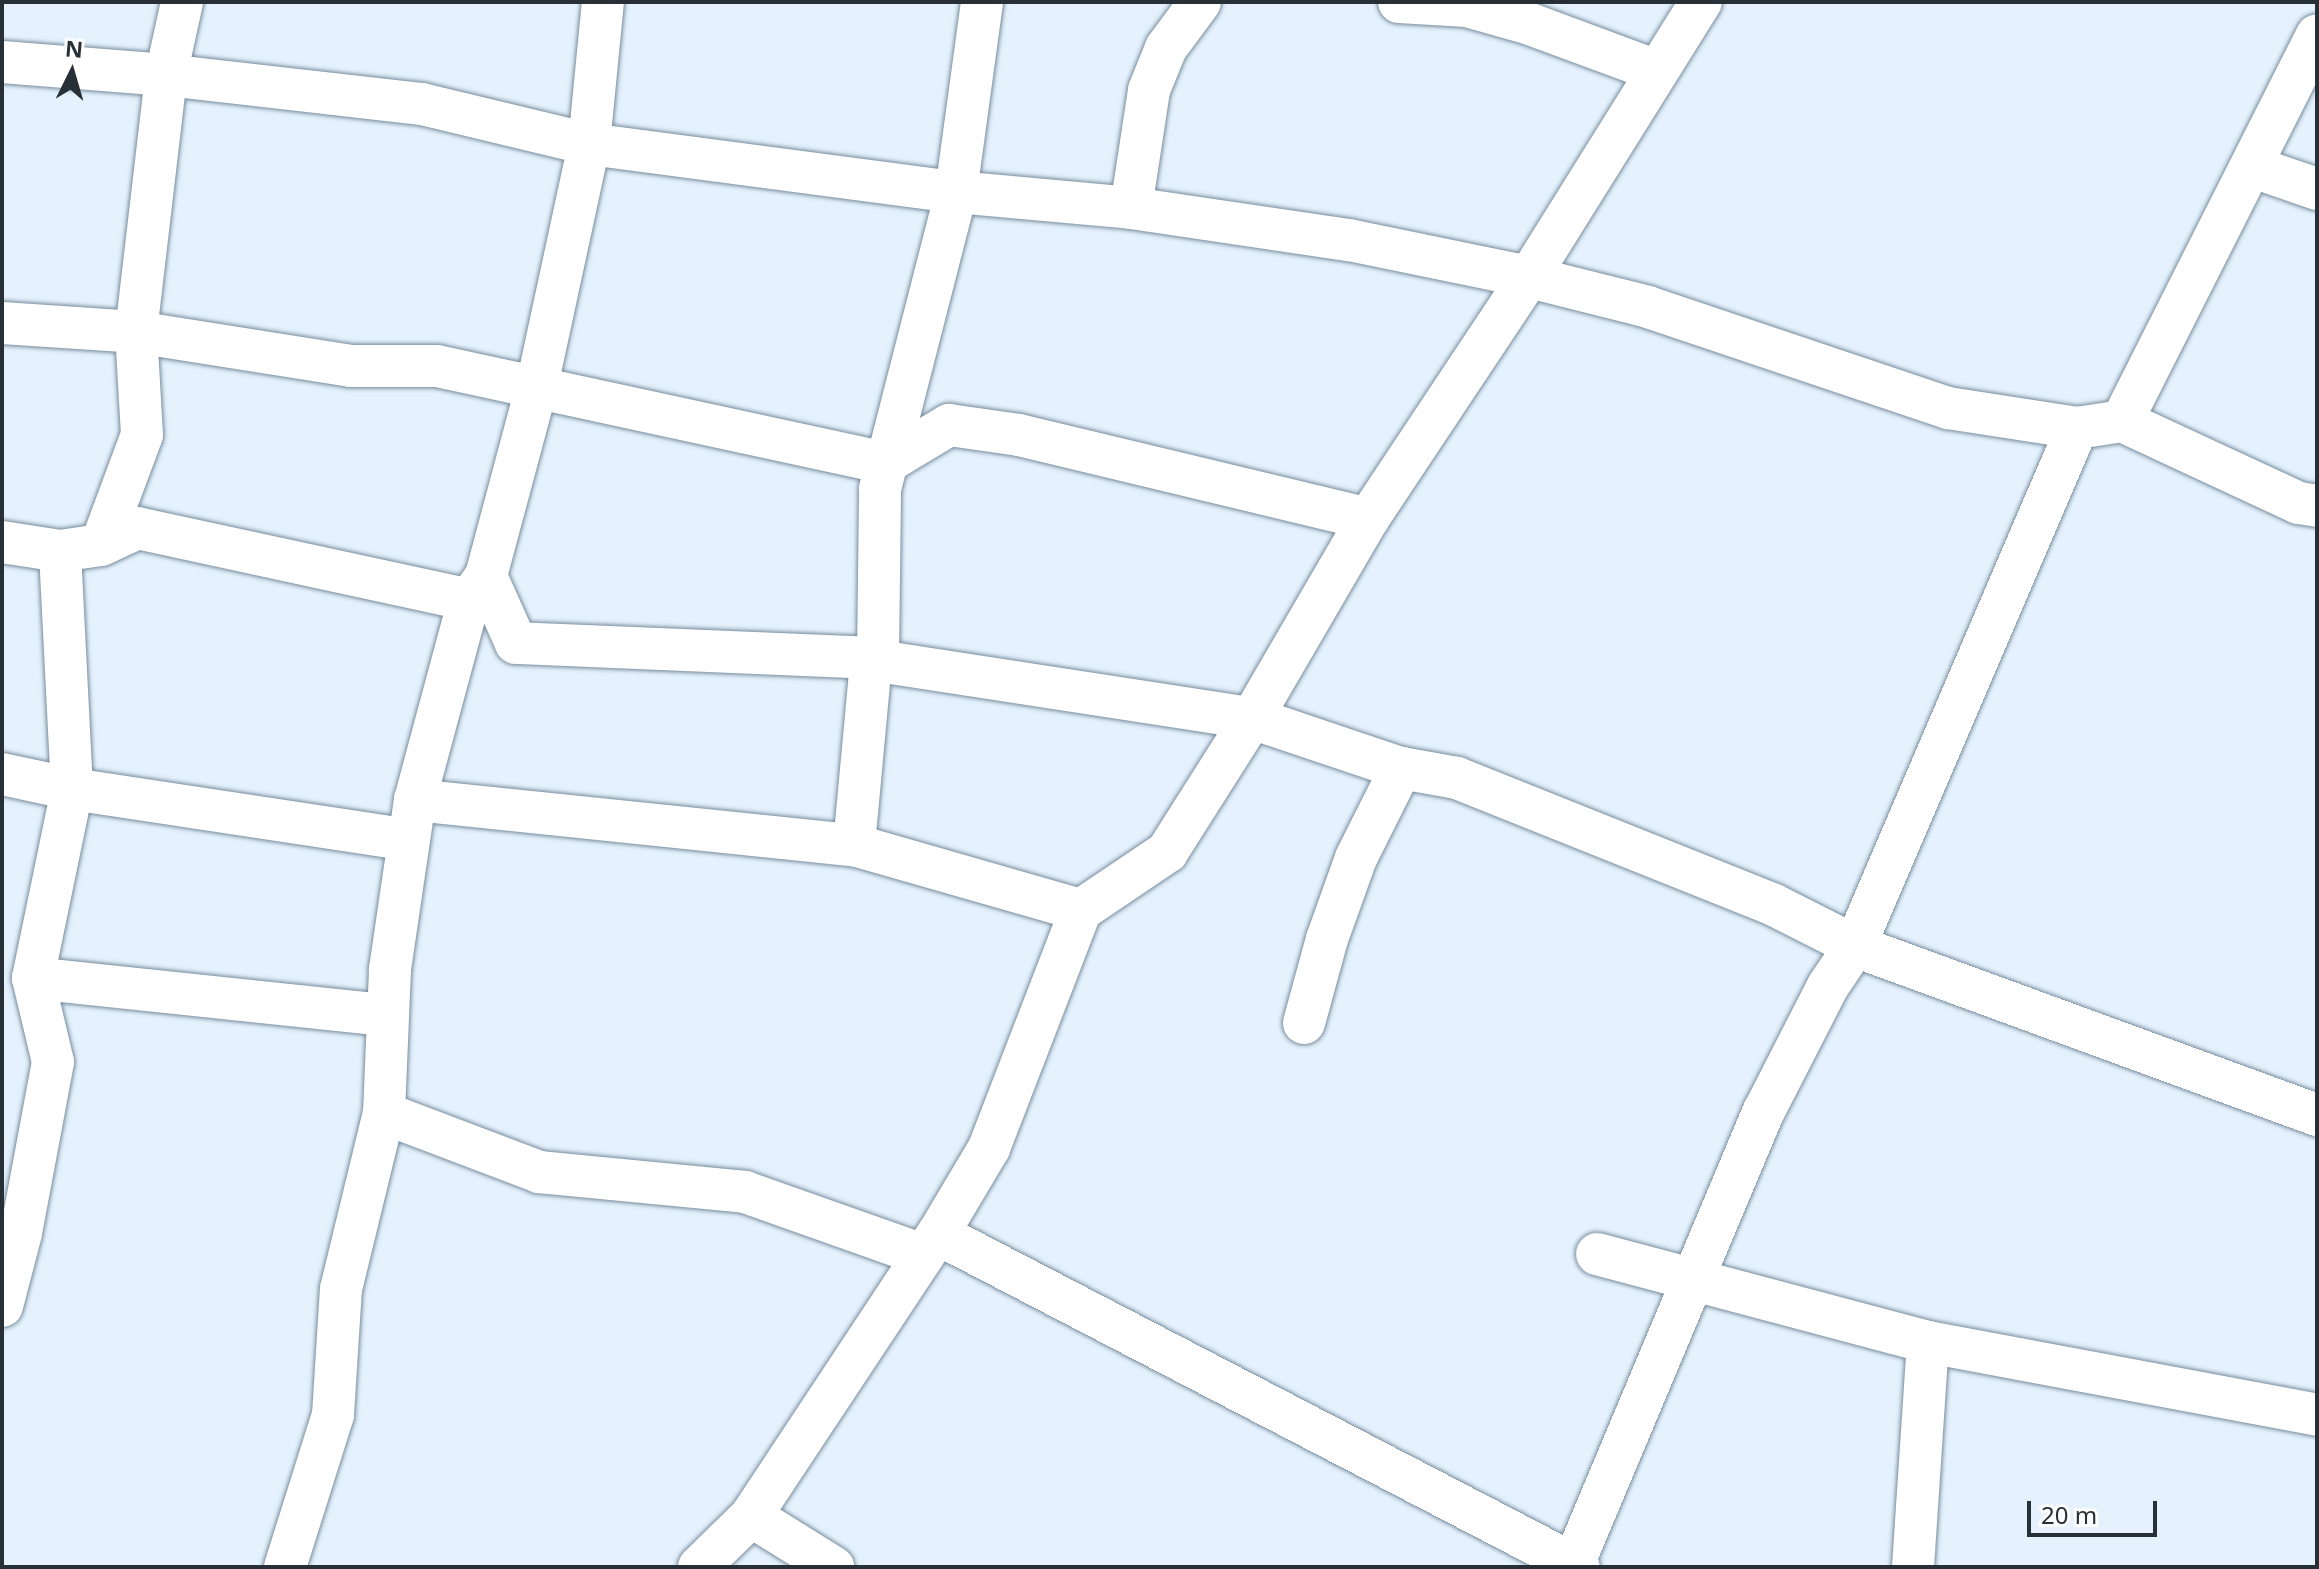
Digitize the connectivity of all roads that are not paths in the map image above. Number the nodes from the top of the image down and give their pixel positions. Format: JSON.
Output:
{"nodes":[{"id":1,"x":182,"y":2,"type":"edge"},
{"id":2,"x":603,"y":2,"type":"edge"},
{"id":3,"x":982,"y":2,"type":"edge"},
{"id":4,"x":1200,"y":2,"type":"edge"},
{"id":5,"x":1399,"y":2,"type":"edge"},
{"id":6,"x":1701,"y":2,"type":"edge"},
{"id":7,"x":2317,"y":35,"type":"edge"},
{"id":8,"x":2,"y":62,"type":"edge"},
{"id":9,"x":1657,"y":71,"type":"junction"},
{"id":10,"x":166,"y":75,"type":"junction"},
{"id":11,"x":589,"y":144,"type":"junction"},
{"id":12,"x":2253,"y":167,"type":"junction"},
{"id":13,"x":2317,"y":189,"type":"edge"},
{"id":14,"x":956,"y":192,"type":"junction"},
{"id":15,"x":1131,"y":208,"type":"junction"},
{"id":16,"x":1529,"y":277,"type":"junction"},
{"id":17,"x":2,"y":323,"type":"edge"},
{"id":18,"x":136,"y":332,"type":"junction"},
{"id":19,"x":536,"y":390,"type":"junction"},
{"id":20,"x":2122,"y":421,"type":"junction"},
{"id":21,"x":2077,"y":428,"type":"junction"},
{"id":22,"x":886,"y":463,"type":"junction"},
{"id":23,"x":2317,"y":506,"type":"edge"},
{"id":24,"x":1368,"y":519,"type":"junction"},
{"id":25,"x":2,"y":542,"type":"edge"},
{"id":26,"x":101,"y":545,"type":"junction"},
{"id":27,"x":60,"y":551,"type":"junction"},
{"id":28,"x":478,"y":588,"type":"junction"},
{"id":29,"x":874,"y":659,"type":"junction"},
{"id":30,"x":1252,"y":718,"type":"junction"},
{"id":31,"x":1401,"y":768,"type":"junction"},
{"id":32,"x":2,"y":774,"type":"edge"},
{"id":33,"x":72,"y":789,"type":"junction"},
{"id":34,"x":415,"y":800,"type":"junction"},
{"id":35,"x":408,"y":840,"type":"junction"},
{"id":36,"x":854,"y":845,"type":"junction"},
{"id":37,"x":1081,"y":910,"type":"junction"},
{"id":38,"x":1855,"y":946,"type":"junction"},
{"id":39,"x":33,"y":978,"type":"junction"},
{"id":40,"x":386,"y":1015,"type":"junction"},
{"id":41,"x":1304,"y":1023,"type":"dead end"},
{"id":42,"x":384,"y":1113,"type":"junction"},
{"id":43,"x":2317,"y":1115,"type":"edge"},
{"id":44,"x":931,"y":1244,"type":"junction"},
{"id":45,"x":1597,"y":1254,"type":"dead end"},
{"id":46,"x":1696,"y":1278,"type":"junction"},
{"id":47,"x":2,"y":1306,"type":"edge"},
{"id":48,"x":1928,"y":1342,"type":"junction"},
{"id":49,"x":2317,"y":1415,"type":"edge"},
{"id":50,"x":751,"y":1516,"type":"junction"},
{"id":51,"x":1575,"y":1566,"type":"edge"},
{"id":52,"x":285,"y":1567,"type":"edge"},
{"id":53,"x":699,"y":1567,"type":"edge"},
{"id":54,"x":833,"y":1567,"type":"edge"},
{"id":55,"x":1913,"y":1567,"type":"edge"}],
"edges":[{"from":1,"to":10,"type":"street"},
{"from":2,"to":11,"type":"street"},
{"from":3,"to":14,"type":"street"},
{"from":4,"to":15,"type":"street"},
{"from":5,"to":9,"type":"street"},
{"from":6,"to":9,"type":"street"},
{"from":7,"to":12,"type":"street"},
{"from":8,"to":10,"type":"street"},
{"from":9,"to":16,"type":"street"},
{"from":10,"to":11,"type":"street"},
{"from":10,"to":18,"type":"street"},
{"from":11,"to":14,"type":"street"},
{"from":11,"to":19,"type":"street"},
{"from":12,"to":13,"type":"street"},
{"from":12,"to":20,"type":"street"},
{"from":14,"to":15,"type":"street"},
{"from":14,"to":22,"type":"street"},
{"from":15,"to":16,"type":"street"},
{"from":16,"to":21,"type":"street"},
{"from":16,"to":24,"type":"street"},
{"from":17,"to":18,"type":"street"},
{"from":18,"to":19,"type":"street"},
{"from":18,"to":26,"type":"street"},
{"from":19,"to":22,"type":"street"},
{"from":19,"to":28,"type":"street"},
{"from":20,"to":21,"type":"street"},
{"from":20,"to":23,"type":"street"},
{"from":21,"to":38,"type":"street"},
{"from":22,"to":24,"type":"street"},
{"from":22,"to":29,"type":"street"},
{"from":24,"to":30,"type":"street"},
{"from":25,"to":27,"type":"street"},
{"from":26,"to":27,"type":"street"},
{"from":26,"to":28,"type":"street"},
{"from":27,"to":33,"type":"street"},
{"from":28,"to":29,"type":"street"},
{"from":28,"to":34,"type":"street"},
{"from":29,"to":30,"type":"street"},
{"from":29,"to":36,"type":"street"},
{"from":30,"to":31,"type":"street"},
{"from":30,"to":37,"type":"street"},
{"from":31,"to":38,"type":"street"},
{"from":31,"to":41,"type":"street"},
{"from":32,"to":33,"type":"street"},
{"from":33,"to":35,"type":"street"},
{"from":33,"to":39,"type":"street"},
{"from":34,"to":35,"type":"street"},
{"from":34,"to":36,"type":"street"},
{"from":35,"to":40,"type":"street"},
{"from":36,"to":37,"type":"street"},
{"from":37,"to":44,"type":"street"},
{"from":38,"to":43,"type":"street"},
{"from":38,"to":46,"type":"street"},
{"from":39,"to":40,"type":"street"},
{"from":39,"to":47,"type":"street"},
{"from":40,"to":42,"type":"street"},
{"from":42,"to":44,"type":"street"},
{"from":42,"to":52,"type":"street"},
{"from":44,"to":50,"type":"street"},
{"from":44,"to":51,"type":"street"},
{"from":45,"to":46,"type":"street"},
{"from":46,"to":48,"type":"street"},
{"from":46,"to":51,"type":"street"},
{"from":48,"to":49,"type":"street"},
{"from":48,"to":55,"type":"street"},
{"from":50,"to":53,"type":"street"},
{"from":50,"to":54,"type":"street"}]}
